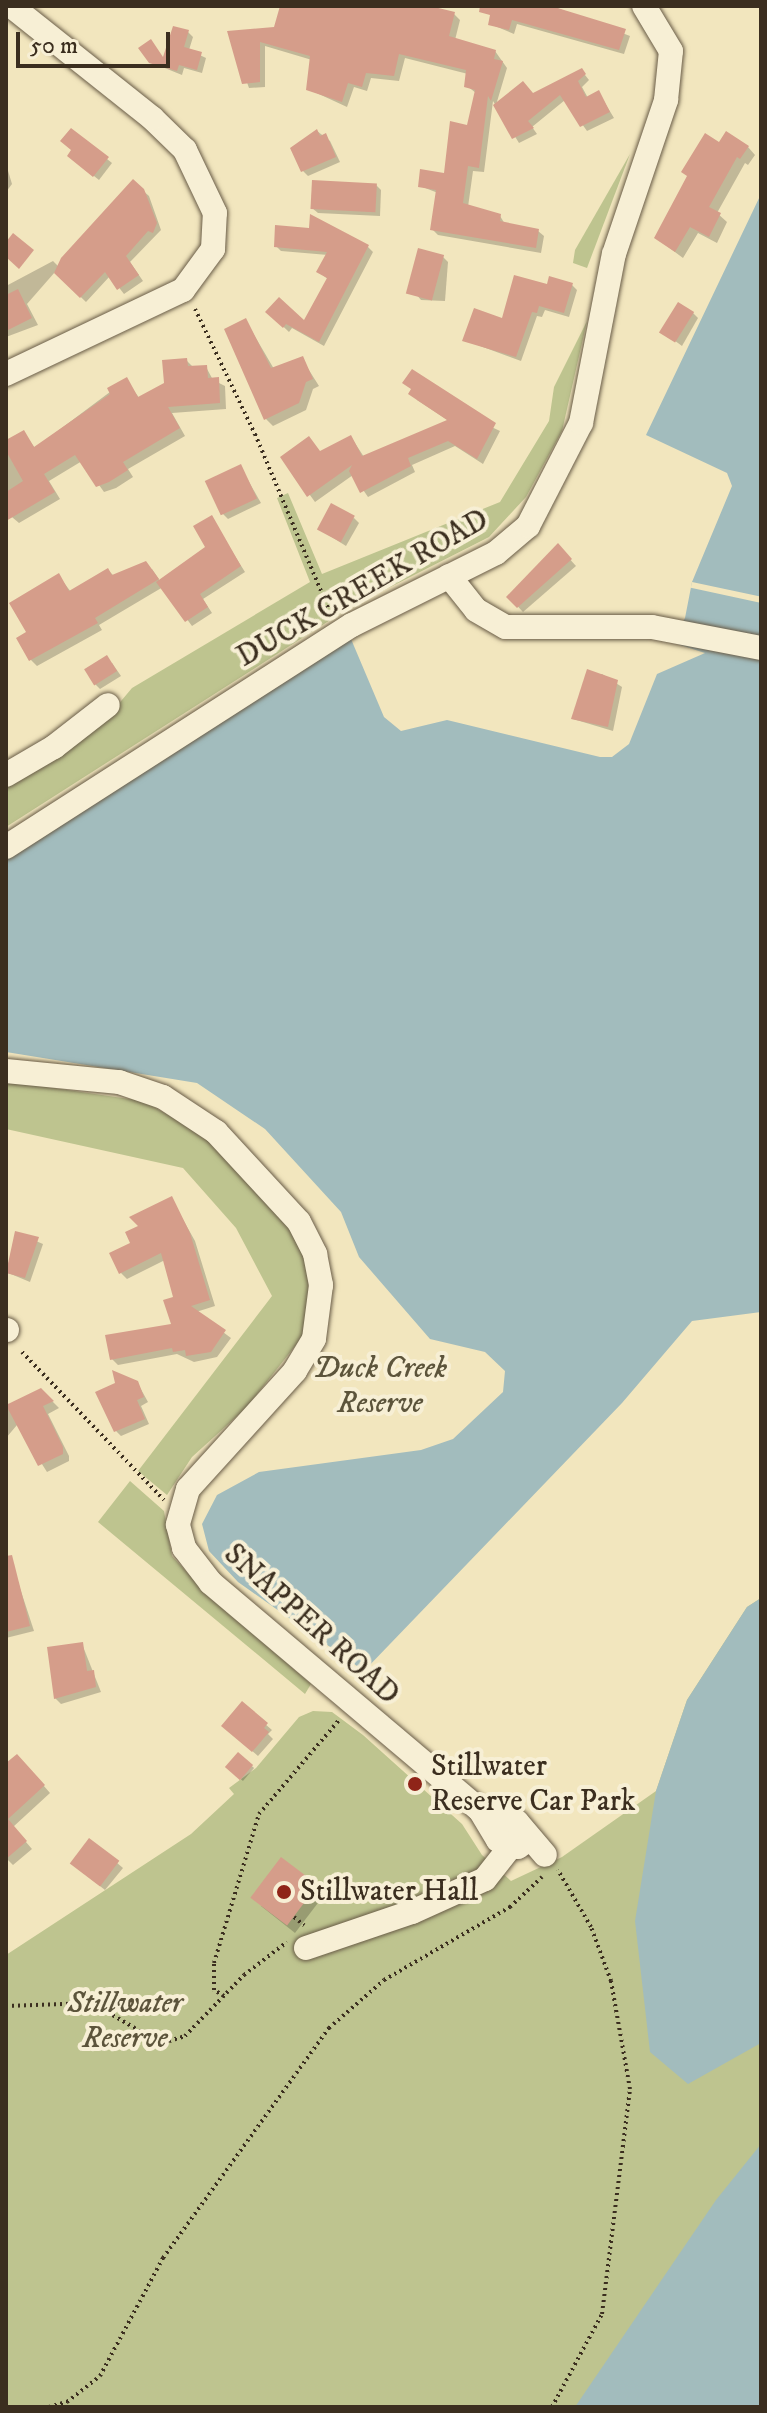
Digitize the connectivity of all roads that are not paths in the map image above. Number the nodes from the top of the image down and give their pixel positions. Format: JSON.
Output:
{"nodes":[{"id":1,"x":11,"y":6,"type":"edge"},
{"id":2,"x":644,"y":6,"type":"edge"},
{"id":3,"x":6,"y":374,"type":"edge"},
{"id":4,"x":449,"y":576,"type":"junction"},
{"id":5,"x":761,"y":648,"type":"edge"},
{"id":6,"x":108,"y":705,"type":"dead end"},
{"id":7,"x":6,"y":775,"type":"edge"},
{"id":8,"x":6,"y":847,"type":"edge"},
{"id":9,"x":6,"y":1071,"type":"edge"},
{"id":10,"x":306,"y":1948,"type":"dead end"}],
"edges":[{"from":1,"to":3,"type":"street"},
{"from":2,"to":4,"type":"street","name":"DUCK CREEK ROAD"},
{"from":4,"to":5,"type":"street"},
{"from":4,"to":8,"type":"street","name":"DUCK CREEK ROAD"},
{"from":6,"to":7,"type":"street"},
{"from":9,"to":10,"type":"street","name":"SNAPPER ROAD"}]}
